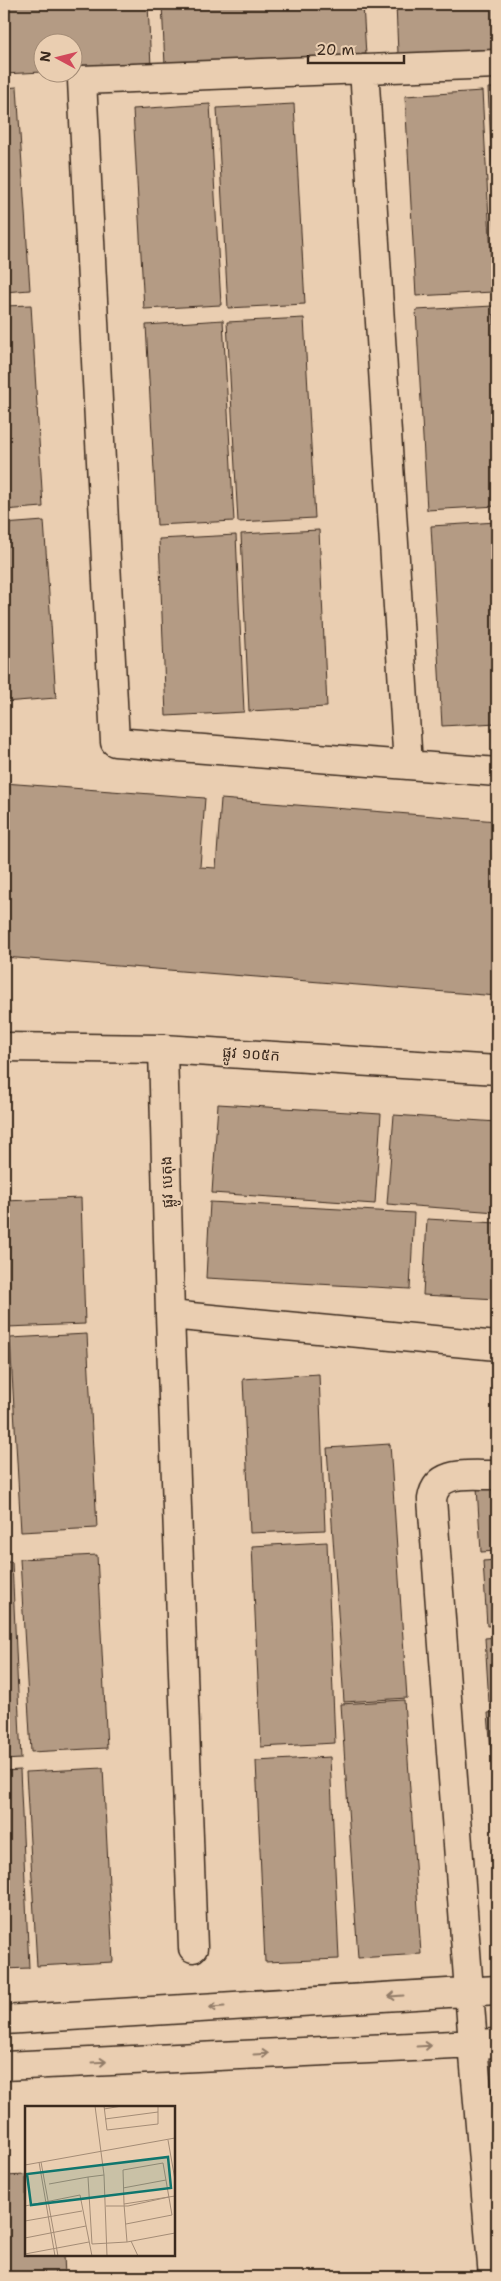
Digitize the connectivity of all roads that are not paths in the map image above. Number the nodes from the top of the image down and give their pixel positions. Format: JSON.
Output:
{"nodes":[{"id":1,"x":497,"y":64,"type":"edge"},
{"id":2,"x":364,"y":69,"type":"junction"},
{"id":3,"x":408,"y":765,"type":"junction"},
{"id":4,"x":497,"y":772,"type":"edge"},
{"id":5,"x":4,"y":1047,"type":"edge"},
{"id":6,"x":163,"y":1048,"type":"junction"},
{"id":7,"x":497,"y":1070,"type":"edge"},
{"id":8,"x":170,"y":1315,"type":"junction"},
{"id":9,"x":497,"y":1346,"type":"edge"},
{"id":10,"x":497,"y":1475,"type":"edge"},
{"id":11,"x":193,"y":1948,"type":"dead end"},
{"id":12,"x":497,"y":1990,"type":"edge"},
{"id":13,"x":469,"y":1992,"type":"junction"},
{"id":14,"x":4,"y":2020,"type":"edge"},
{"id":15,"x":485,"y":2043,"type":"edge"},
{"id":16,"x":4,"y":2066,"type":"edge"},
{"id":17,"x":493,"y":2277,"type":"edge"}],
"edges":[{"from":1,"to":2,"type":"street"},
{"from":2,"to":3,"type":"street"},
{"from":2,"to":3,"type":"street"},
{"from":3,"to":4,"type":"street"},
{"from":5,"to":6,"type":"street","name":"ផ្លូវ ១០៥ក"},
{"from":6,"to":7,"type":"street","name":"ផ្លូវ ១០៥ក"},
{"from":6,"to":8,"type":"street","name":"ផ្លូវ បេតុង"},
{"from":8,"to":9,"type":"street"},
{"from":8,"to":11,"type":"street","name":"ផ្លូវ បេតុង"},
{"from":10,"to":13,"type":"street"},
{"from":12,"to":13,"type":"street"},
{"from":13,"to":14,"type":"street","one_way":true},
{"from":13,"to":15,"type":"street"},
{"from":16,"to":15,"type":"street","one_way":true},
{"from":15,"to":17,"type":"street"}]}
